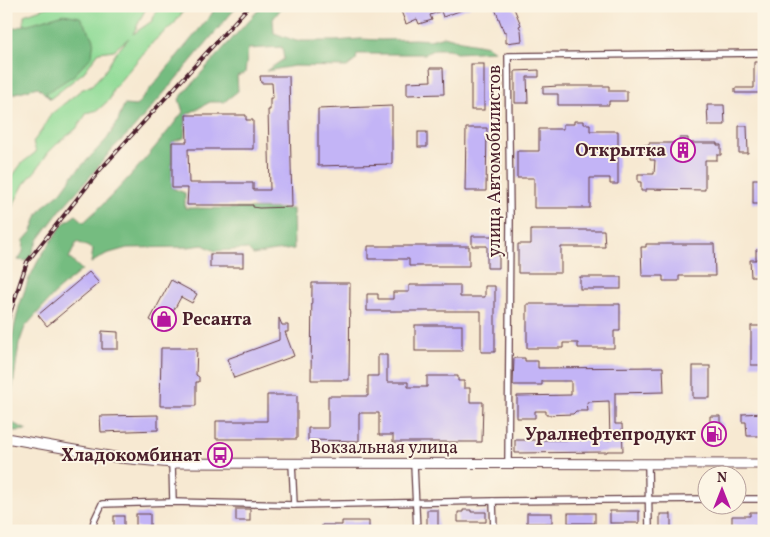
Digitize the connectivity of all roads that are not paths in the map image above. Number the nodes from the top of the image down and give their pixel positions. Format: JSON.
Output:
{"nodes":[{"id":1,"x":764,"y":53,"type":"edge"},
{"id":2,"x":6,"y":438,"type":"edge"},
{"id":3,"x":172,"y":463,"type":"junction"},
{"id":4,"x":292,"y":463,"type":"junction"},
{"id":5,"x":508,"y":463,"type":"junction"},
{"id":6,"x":648,"y":463,"type":"junction"},
{"id":7,"x":414,"y":464,"type":"junction"},
{"id":8,"x":764,"y":464,"type":"edge"},
{"id":9,"x":748,"y":499,"type":"edge"},
{"id":10,"x":764,"y":499,"type":"edge"},
{"id":11,"x":648,"y":500,"type":"junction"},
{"id":12,"x":698,"y":500,"type":"edge"},
{"id":13,"x":493,"y":501,"type":"junction"},
{"id":14,"x":173,"y":502,"type":"junction"},
{"id":15,"x":416,"y":503,"type":"junction"},
{"id":16,"x":294,"y":505,"type":"junction"},
{"id":17,"x":92,"y":531,"type":"edge"},
{"id":18,"x":416,"y":531,"type":"edge"},
{"id":19,"x":494,"y":531,"type":"edge"},
{"id":20,"x":649,"y":531,"type":"edge"}],
"edges":[{"from":1,"to":5,"type":"street","name":"улица Автомобилистов"},
{"from":2,"to":3,"type":"main road","name":"Вокзальная улица"},
{"from":3,"to":4,"type":"main road","name":"Вокзальная улица"},
{"from":3,"to":14,"type":"street"},
{"from":4,"to":7,"type":"main road","name":"Вокзальная улица"},
{"from":4,"to":16,"type":"street"},
{"from":5,"to":6,"type":"main road","name":"Вокзальная улица"},
{"from":5,"to":7,"type":"main road","name":"Вокзальная улица"},
{"from":6,"to":8,"type":"main road","name":"Вокзальная улица"},
{"from":6,"to":11,"type":"street"},
{"from":7,"to":15,"type":"street"},
{"from":9,"to":10,"type":"street"},
{"from":11,"to":12,"type":"street"},
{"from":11,"to":13,"type":"street"},
{"from":11,"to":20,"type":"street"},
{"from":13,"to":15,"type":"street"},
{"from":13,"to":19,"type":"street"},
{"from":14,"to":16,"type":"street"},
{"from":14,"to":17,"type":"street"},
{"from":15,"to":16,"type":"street"},
{"from":15,"to":18,"type":"street"}]}
